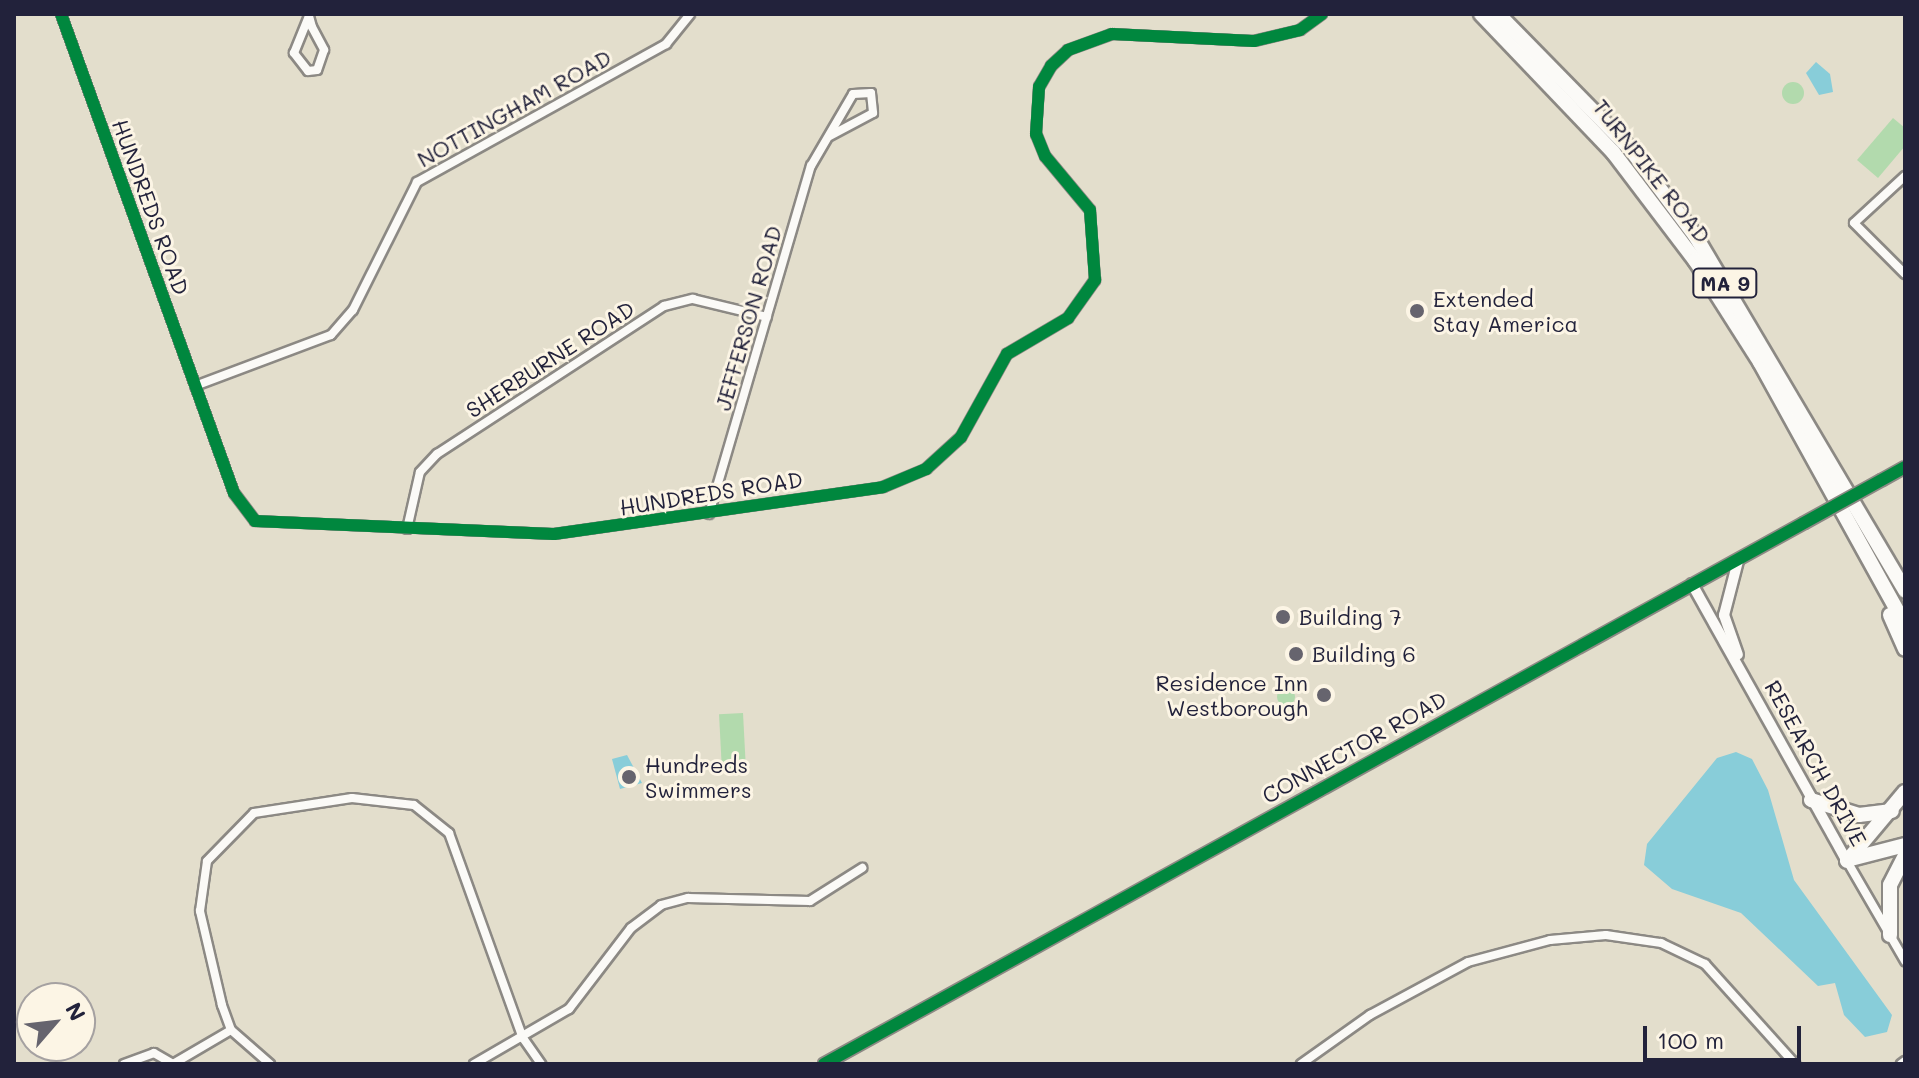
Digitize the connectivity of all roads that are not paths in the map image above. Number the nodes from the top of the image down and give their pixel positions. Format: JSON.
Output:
{"nodes":[{"id":1,"x":61,"y":14,"type":"edge"},
{"id":2,"x":690,"y":14,"type":"edge"},
{"id":3,"x":1322,"y":14,"type":"edge"},
{"id":4,"x":1481,"y":14,"type":"edge"},
{"id":5,"x":1498,"y":14,"type":"edge"},
{"id":6,"x":309,"y":15,"type":"edge"},
{"id":7,"x":830,"y":136,"type":"junction"},
{"id":8,"x":1905,"y":176,"type":"edge"},
{"id":9,"x":1905,"y":274,"type":"edge"},
{"id":10,"x":767,"y":317,"type":"junction"},
{"id":11,"x":195,"y":386,"type":"junction"},
{"id":12,"x":1905,"y":467,"type":"edge"},
{"id":13,"x":709,"y":514,"type":"junction"},
{"id":14,"x":407,"y":529,"type":"junction"},
{"id":15,"x":1739,"y":558,"type":"junction"},
{"id":16,"x":1875,"y":570,"type":"junction"},
{"id":17,"x":1692,"y":584,"type":"junction"},
{"id":18,"x":1905,"y":590,"type":"edge"},
{"id":19,"x":1905,"y":625,"type":"edge"},
{"id":20,"x":1905,"y":649,"type":"edge"},
{"id":21,"x":1747,"y":680,"type":"junction"},
{"id":22,"x":1905,"y":792,"type":"edge"},
{"id":23,"x":1811,"y":800,"type":"junction"},
{"id":24,"x":1892,"y":811,"type":"junction"},
{"id":25,"x":1905,"y":845,"type":"edge"},
{"id":26,"x":1905,"y":855,"type":"edge"},
{"id":27,"x":1847,"y":861,"type":"junction"},
{"id":28,"x":862,"y":868,"type":"dead end"},
{"id":29,"x":1890,"y":935,"type":"junction"},
{"id":30,"x":1905,"y":961,"type":"edge"},
{"id":31,"x":231,"y":1030,"type":"junction"},
{"id":32,"x":523,"y":1038,"type":"junction"},
{"id":33,"x":124,"y":1064,"type":"edge"},
{"id":34,"x":173,"y":1064,"type":"edge"},
{"id":35,"x":270,"y":1064,"type":"edge"},
{"id":36,"x":474,"y":1064,"type":"edge"},
{"id":37,"x":541,"y":1064,"type":"edge"},
{"id":38,"x":824,"y":1064,"type":"edge"},
{"id":39,"x":1301,"y":1064,"type":"edge"},
{"id":40,"x":1795,"y":1064,"type":"edge"}],
"edges":[{"from":1,"to":11,"type":"street","name":"HUNDREDS ROAD"},
{"from":2,"to":11,"type":"street","name":"NOTTINGHAM ROAD"},
{"from":3,"to":13,"type":"street","name":"HUNDREDS ROAD"},
{"from":4,"to":16,"type":"highway","name":"TURNPIKE ROAD","number":"MA 9"},
{"from":5,"to":18,"type":"highway","name":"TURNPIKE ROAD","number":"MA 9"},
{"from":6,"to":6,"type":"street"},
{"from":7,"to":7,"type":"street","name":"JEFFERSON ROAD"},
{"from":7,"to":10,"type":"street","name":"JEFFERSON ROAD"},
{"from":8,"to":9,"type":"street"},
{"from":10,"to":13,"type":"street","name":"JEFFERSON ROAD"},
{"from":10,"to":14,"type":"street","name":"SHERBURNE ROAD"},
{"from":11,"to":14,"type":"street","name":"HUNDREDS ROAD"},
{"from":12,"to":15,"type":"street","name":"CONNECTOR ROAD","bridge":true},
{"from":13,"to":14,"type":"street","name":"HUNDREDS ROAD"},
{"from":15,"to":17,"type":"street","name":"CONNECTOR ROAD"},
{"from":15,"to":21,"type":"street"},
{"from":16,"to":19,"type":"highway","name":"TURNPIKE ROAD","number":"MA 9"},
{"from":16,"to":20,"type":"highway"},
{"from":17,"to":21,"type":"street","name":"RESEARCH DRIVE"},
{"from":17,"to":38,"type":"street","name":"CONNECTOR ROAD"},
{"from":21,"to":23,"type":"street","name":"RESEARCH DRIVE"},
{"from":22,"to":24,"type":"highway"},
{"from":23,"to":24,"type":"highway"},
{"from":23,"to":27,"type":"street","name":"RESEARCH DRIVE"},
{"from":24,"to":27,"type":"highway"},
{"from":25,"to":27,"type":"highway"},
{"from":26,"to":29,"type":"highway"},
{"from":27,"to":29,"type":"street","name":"RESEARCH DRIVE"},
{"from":28,"to":32,"type":"street"},
{"from":29,"to":30,"type":"street","name":"RESEARCH DRIVE"},
{"from":31,"to":32,"type":"street"},
{"from":31,"to":34,"type":"street"},
{"from":31,"to":35,"type":"street"},
{"from":32,"to":36,"type":"street"},
{"from":32,"to":37,"type":"street"},
{"from":33,"to":34,"type":"street"},
{"from":39,"to":40,"type":"street"}]}
